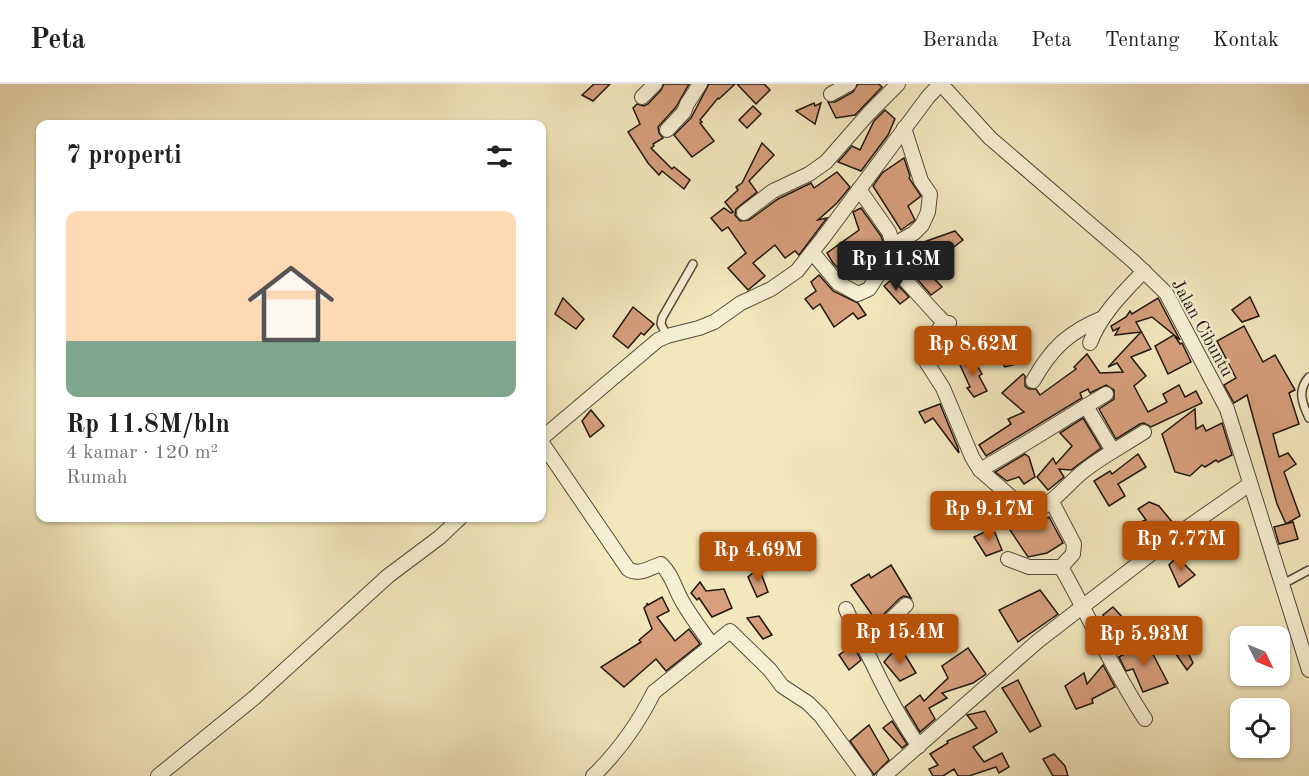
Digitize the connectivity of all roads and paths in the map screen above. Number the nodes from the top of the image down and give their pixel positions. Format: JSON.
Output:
{"nodes":[{"id":1,"x":655,"y":84,"type":"edge"},
{"id":2,"x":700,"y":84,"type":"edge"},
{"id":3,"x":849,"y":84,"type":"edge"},
{"id":4,"x":898,"y":84,"type":"edge"},
{"id":5,"x":940,"y":84,"type":"edge"},
{"id":6,"x":831,"y":94,"type":"dead end"},
{"id":7,"x":642,"y":97,"type":"dead end"},
{"id":8,"x":904,"y":128,"type":"junction"},
{"id":9,"x":667,"y":130,"type":"dead end"},
{"id":10,"x":859,"y":189,"type":"junction"},
{"id":11,"x":744,"y":213,"type":"dead end"},
{"id":12,"x":893,"y":245,"type":"junction"},
{"id":13,"x":812,"y":252,"type":"junction"},
{"id":14,"x":888,"y":261,"type":"junction"},
{"id":15,"x":693,"y":264,"type":"dead end"},
{"id":16,"x":1144,"y":271,"type":"junction"},
{"id":17,"x":1103,"y":318,"type":"junction"},
{"id":18,"x":667,"y":336,"type":"junction"},
{"id":19,"x":1090,"y":343,"type":"dead end"},
{"id":20,"x":1309,"y":377,"type":"edge"},
{"id":21,"x":1033,"y":381,"type":"dead end"},
{"id":22,"x":1106,"y":394,"type":"dead end"},
{"id":23,"x":1086,"y":406,"type":"junction"},
{"id":24,"x":1309,"y":418,"type":"edge"},
{"id":25,"x":1144,"y":432,"type":"dead end"},
{"id":26,"x":546,"y":435,"type":"edge"},
{"id":27,"x":546,"y":449,"type":"edge"},
{"id":28,"x":1113,"y":451,"type":"junction"},
{"id":29,"x":980,"y":470,"type":"junction"},
{"id":30,"x":1250,"y":483,"type":"junction"},
{"id":31,"x":1052,"y":502,"type":"junction"},
{"id":32,"x":456,"y":522,"type":"edge"},
{"id":33,"x":1008,"y":559,"type":"dead end"},
{"id":34,"x":1060,"y":567,"type":"junction"},
{"id":35,"x":1309,"y":570,"type":"edge"},
{"id":36,"x":1281,"y":585,"type":"junction"},
{"id":37,"x":906,"y":605,"type":"dead end"},
{"id":38,"x":1083,"y":606,"type":"junction"},
{"id":39,"x":846,"y":609,"type":"dead end"},
{"id":40,"x":859,"y":638,"type":"junction"},
{"id":41,"x":712,"y":645,"type":"junction"},
{"id":42,"x":1309,"y":670,"type":"edge"},
{"id":43,"x":1145,"y":719,"type":"dead end"},
{"id":44,"x":919,"y":746,"type":"junction"},
{"id":45,"x":158,"y":776,"type":"edge"},
{"id":46,"x":592,"y":776,"type":"edge"},
{"id":47,"x":865,"y":776,"type":"edge"},
{"id":48,"x":884,"y":776,"type":"edge"}],
"edges":[{"from":1,"to":7,"type":"street"},
{"from":2,"to":9,"type":"street"},
{"from":3,"to":6,"type":"street"},
{"from":4,"to":11,"type":"street"},
{"from":5,"to":8,"type":"street"},
{"from":5,"to":16,"type":"street","name":"Jalan Cibuntu"},
{"from":8,"to":10,"type":"street"},
{"from":8,"to":12,"type":"street"},
{"from":10,"to":12,"type":"street"},
{"from":10,"to":13,"type":"street"},
{"from":12,"to":14,"type":"street"},
{"from":13,"to":14,"type":"street"},
{"from":13,"to":18,"type":"street"},
{"from":14,"to":29,"type":"street"},
{"from":15,"to":18,"type":"lane"},
{"from":16,"to":17,"type":"street"},
{"from":16,"to":30,"type":"street","name":"Jalan Cibuntu"},
{"from":17,"to":19,"type":"street"},
{"from":17,"to":21,"type":"street"},
{"from":18,"to":26,"type":"street"},
{"from":20,"to":24,"type":"lane"},
{"from":22,"to":23,"type":"street"},
{"from":23,"to":28,"type":"street"},
{"from":23,"to":29,"type":"street"},
{"from":25,"to":28,"type":"street"},
{"from":27,"to":41,"type":"street"},
{"from":28,"to":31,"type":"street"},
{"from":29,"to":31,"type":"street"},
{"from":30,"to":36,"type":"street","name":"Jalan Cibuntu"},
{"from":30,"to":38,"type":"street"},
{"from":31,"to":34,"type":"street"},
{"from":32,"to":45,"type":"street"},
{"from":33,"to":34,"type":"street"},
{"from":34,"to":38,"type":"street"},
{"from":35,"to":36,"type":"lane"},
{"from":36,"to":42,"type":"street","name":"Jalan Cibuntu"},
{"from":37,"to":40,"type":"street"},
{"from":38,"to":43,"type":"street"},
{"from":38,"to":44,"type":"street"},
{"from":39,"to":40,"type":"street"},
{"from":40,"to":44,"type":"street"},
{"from":41,"to":46,"type":"street"},
{"from":41,"to":47,"type":"street"},
{"from":44,"to":48,"type":"street"}]}
